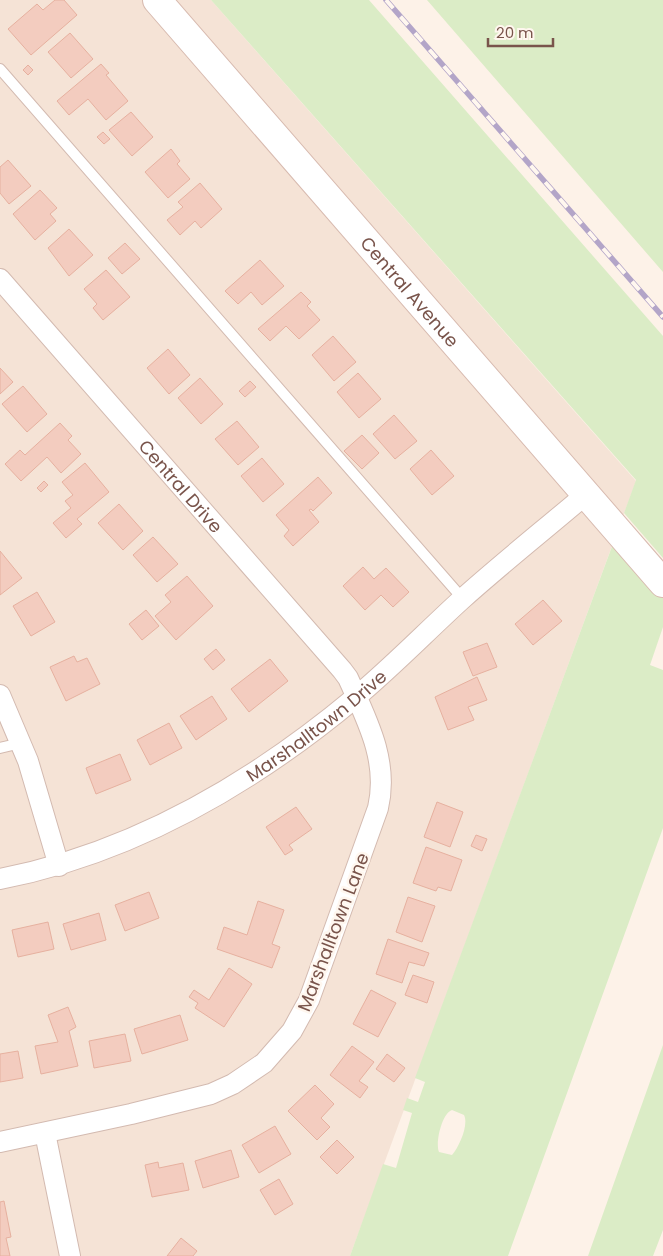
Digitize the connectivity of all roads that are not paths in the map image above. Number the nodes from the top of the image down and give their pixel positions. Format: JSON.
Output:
{"nodes":[{"id":1,"x":157,"y":0,"type":"edge"},
{"id":2,"x":0,"y":69,"type":"edge"},
{"id":3,"x":0,"y":279,"type":"edge"},
{"id":4,"x":585,"y":495,"type":"junction"},
{"id":5,"x":663,"y":583,"type":"edge"},
{"id":6,"x":463,"y":599,"type":"junction"},
{"id":7,"x":0,"y":695,"type":"edge"},
{"id":8,"x":356,"y":697,"type":"junction"},
{"id":9,"x":21,"y":743,"type":"junction"},
{"id":10,"x":0,"y":748,"type":"edge"},
{"id":11,"x":59,"y":866,"type":"junction"},
{"id":12,"x":0,"y":879,"type":"edge"},
{"id":13,"x":45,"y":1133,"type":"junction"},
{"id":14,"x":0,"y":1142,"type":"edge"},
{"id":15,"x":70,"y":1256,"type":"edge"}],
"edges":[{"from":1,"to":4,"type":"main road","name":"Central Avenue"},
{"from":2,"to":6,"type":"lane"},
{"from":3,"to":8,"type":"street","name":"Central Drive"},
{"from":4,"to":5,"type":"main road","name":"Central Avenue"},
{"from":4,"to":6,"type":"street","name":"Marshalltown Drive"},
{"from":6,"to":8,"type":"street","name":"Marshalltown Drive"},
{"from":7,"to":9,"type":"street"},
{"from":8,"to":11,"type":"street","name":"Marshalltown Drive"},
{"from":8,"to":13,"type":"street","name":"Marshalltown Lane"},
{"from":9,"to":10,"type":"lane"},
{"from":9,"to":11,"type":"street"},
{"from":11,"to":12,"type":"street","name":"Marshalltown Drive"},
{"from":13,"to":14,"type":"street","name":"Marshalltown Lane"},
{"from":13,"to":15,"type":"street"}]}
